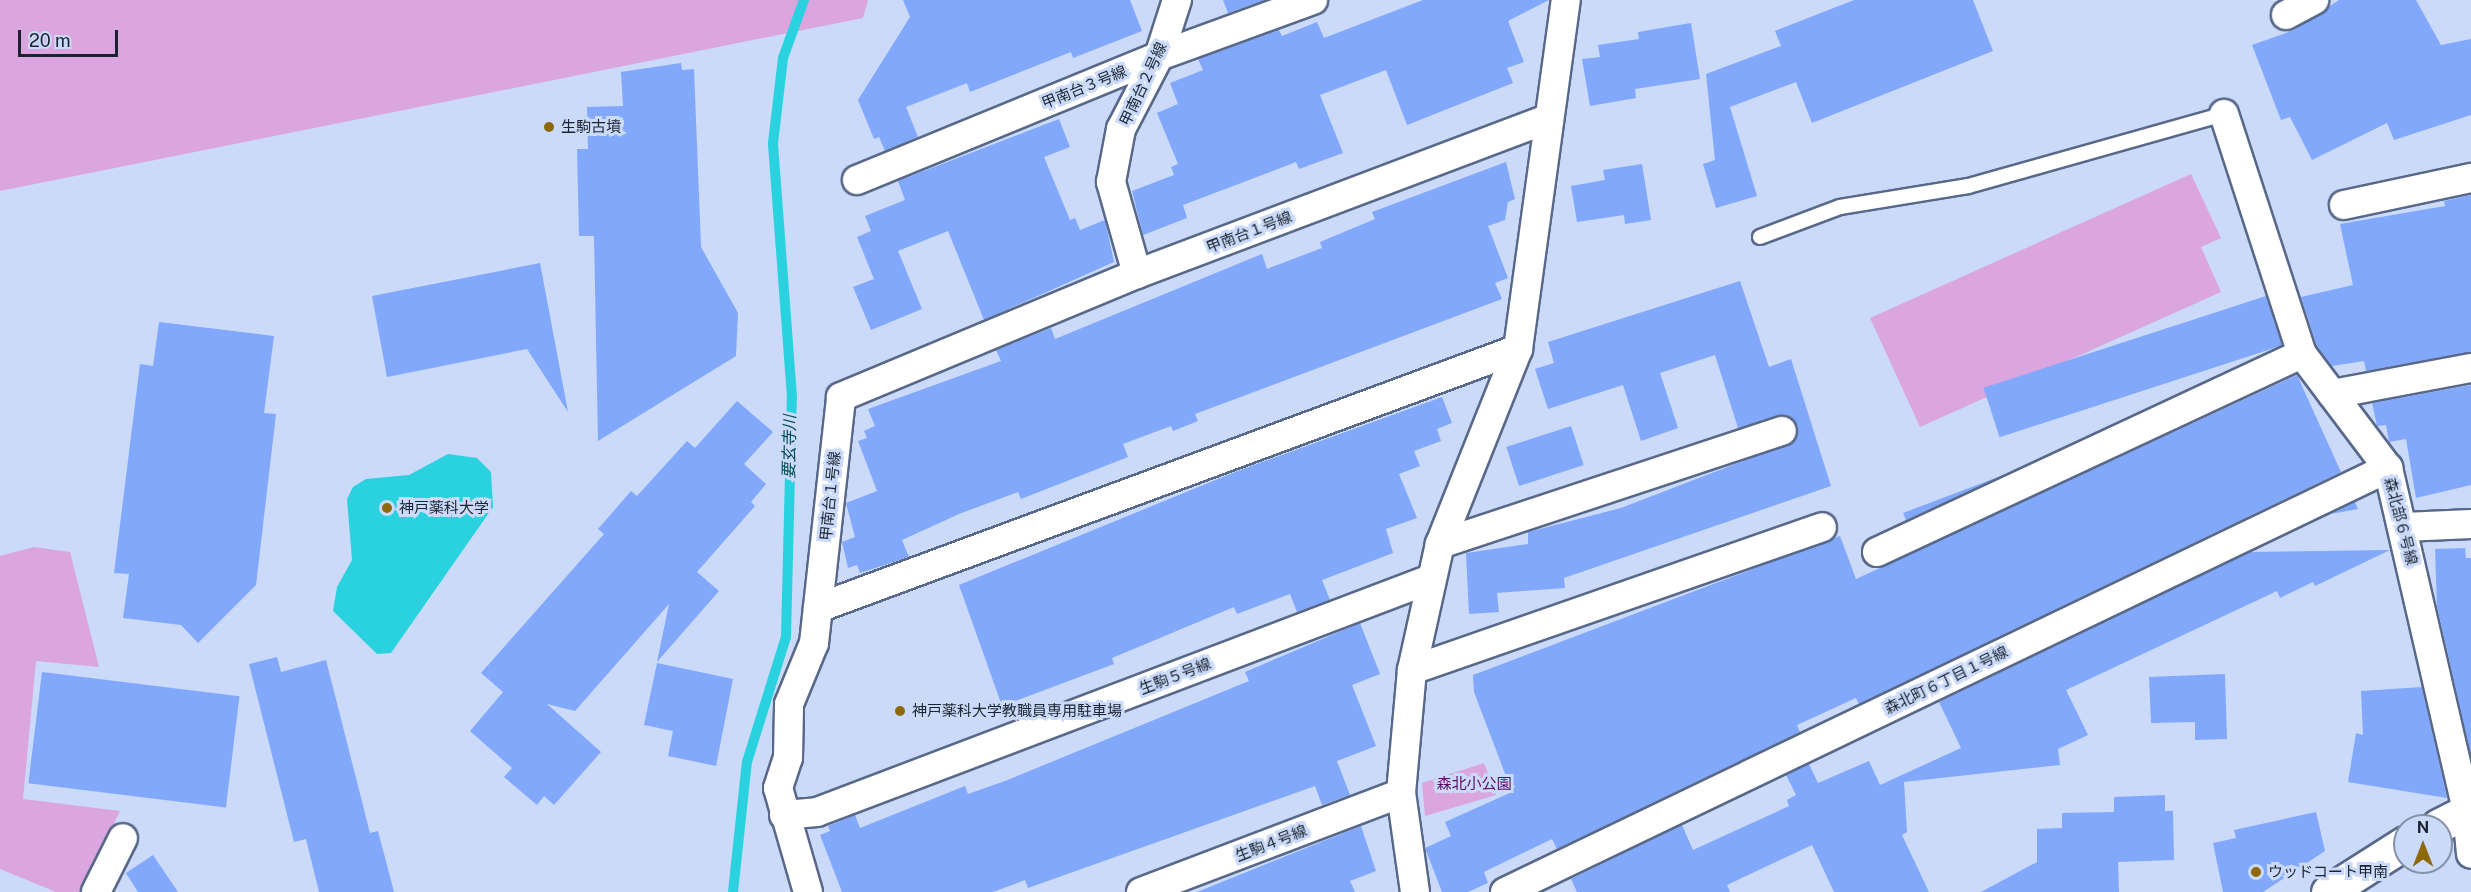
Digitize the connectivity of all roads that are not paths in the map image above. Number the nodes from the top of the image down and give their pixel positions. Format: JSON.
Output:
{"nodes":[{"id":1,"x":1177,"y":0,"type":"edge"},
{"id":2,"x":1313,"y":0,"type":"edge"},
{"id":3,"x":1566,"y":0,"type":"edge"},
{"id":4,"x":2314,"y":0,"type":"edge"},
{"id":5,"x":2286,"y":15,"type":"dead end"},
{"id":6,"x":1159,"y":56,"type":"junction"},
{"id":7,"x":2224,"y":114,"type":"joint"},
{"id":8,"x":1548,"y":119,"type":"junction"},
{"id":9,"x":2471,"y":178,"type":"edge"},
{"id":10,"x":857,"y":180,"type":"dead end"},
{"id":11,"x":2344,"y":206,"type":"dead end"},
{"id":12,"x":1760,"y":237,"type":"dead end"},
{"id":13,"x":1137,"y":274,"type":"junction"},
{"id":14,"x":1518,"y":349,"type":"junction"},
{"id":15,"x":2302,"y":354,"type":"junction"},
{"id":16,"x":2471,"y":368,"type":"edge"},
{"id":17,"x":2332,"y":394,"type":"junction"},
{"id":18,"x":1782,"y":431,"type":"dead end"},
{"id":19,"x":2388,"y":468,"type":"junction"},
{"id":20,"x":2471,"y":524,"type":"edge"},
{"id":21,"x":1822,"y":527,"type":"dead end"},
{"id":22,"x":2404,"y":527,"type":"junction"},
{"id":23,"x":1440,"y":544,"type":"junction"},
{"id":24,"x":1877,"y":552,"type":"dead end"},
{"id":25,"x":1428,"y":580,"type":"junction"},
{"id":26,"x":818,"y":608,"type":"junction"},
{"id":27,"x":1412,"y":670,"type":"junction"},
{"id":28,"x":1401,"y":793,"type":"junction"},
{"id":29,"x":2469,"y":810,"type":"edge"},
{"id":30,"x":784,"y":815,"type":"junction"},
{"id":31,"x":2453,"y":818,"type":"edge"},
{"id":32,"x":123,"y":838,"type":"dead end"},
{"id":33,"x":2393,"y":851,"type":"edge"},
{"id":34,"x":2471,"y":854,"type":"edge"},
{"id":35,"x":96,"y":892,"type":"edge"},
{"id":36,"x":808,"y":892,"type":"edge"},
{"id":37,"x":1141,"y":892,"type":"edge"},
{"id":38,"x":1415,"y":892,"type":"edge"},
{"id":39,"x":1505,"y":892,"type":"edge"},
{"id":40,"x":2328,"y":892,"type":"edge"}],
"edges":[{"from":1,"to":6,"type":"street","name":"甲南台２号線"},
{"from":2,"to":6,"type":"street","name":"甲南台３号線"},
{"from":3,"to":8,"type":"street"},
{"from":4,"to":5,"type":"street"},
{"from":6,"to":10,"type":"street","name":"甲南台３号線"},
{"from":6,"to":13,"type":"street","name":"甲南台２号線"},
{"from":7,"to":12,"type":"lane"},
{"from":7,"to":15,"type":"street","name":"森北部６号線"},
{"from":8,"to":13,"type":"street","name":"甲南台１号線"},
{"from":8,"to":14,"type":"street"},
{"from":9,"to":11,"type":"street"},
{"from":13,"to":26,"type":"street","name":"甲南台１号線"},
{"from":14,"to":23,"type":"street"},
{"from":14,"to":26,"type":"street"},
{"from":15,"to":17,"type":"street","name":"森北部６号線"},
{"from":15,"to":24,"type":"street"},
{"from":16,"to":17,"type":"street"},
{"from":17,"to":19,"type":"street","name":"森北部６号線"},
{"from":18,"to":23,"type":"street"},
{"from":19,"to":22,"type":"street","name":"森北部６号線"},
{"from":19,"to":39,"type":"street","name":"森北町６丁目１号線"},
{"from":20,"to":22,"type":"street"},
{"from":21,"to":27,"type":"street"},
{"from":22,"to":29,"type":"street","name":"森北部６号線"},
{"from":23,"to":25,"type":"street"},
{"from":25,"to":27,"type":"street"},
{"from":25,"to":30,"type":"street","name":"生駒５号線"},
{"from":26,"to":30,"type":"street"},
{"from":27,"to":28,"type":"street"},
{"from":28,"to":37,"type":"street","name":"生駒４号線"},
{"from":28,"to":38,"type":"street"},
{"from":29,"to":31,"type":"street"},
{"from":29,"to":34,"type":"street","name":"森北部６号線"},
{"from":30,"to":36,"type":"street"},
{"from":32,"to":35,"type":"street"},
{"from":33,"to":40,"type":"street"}]}
